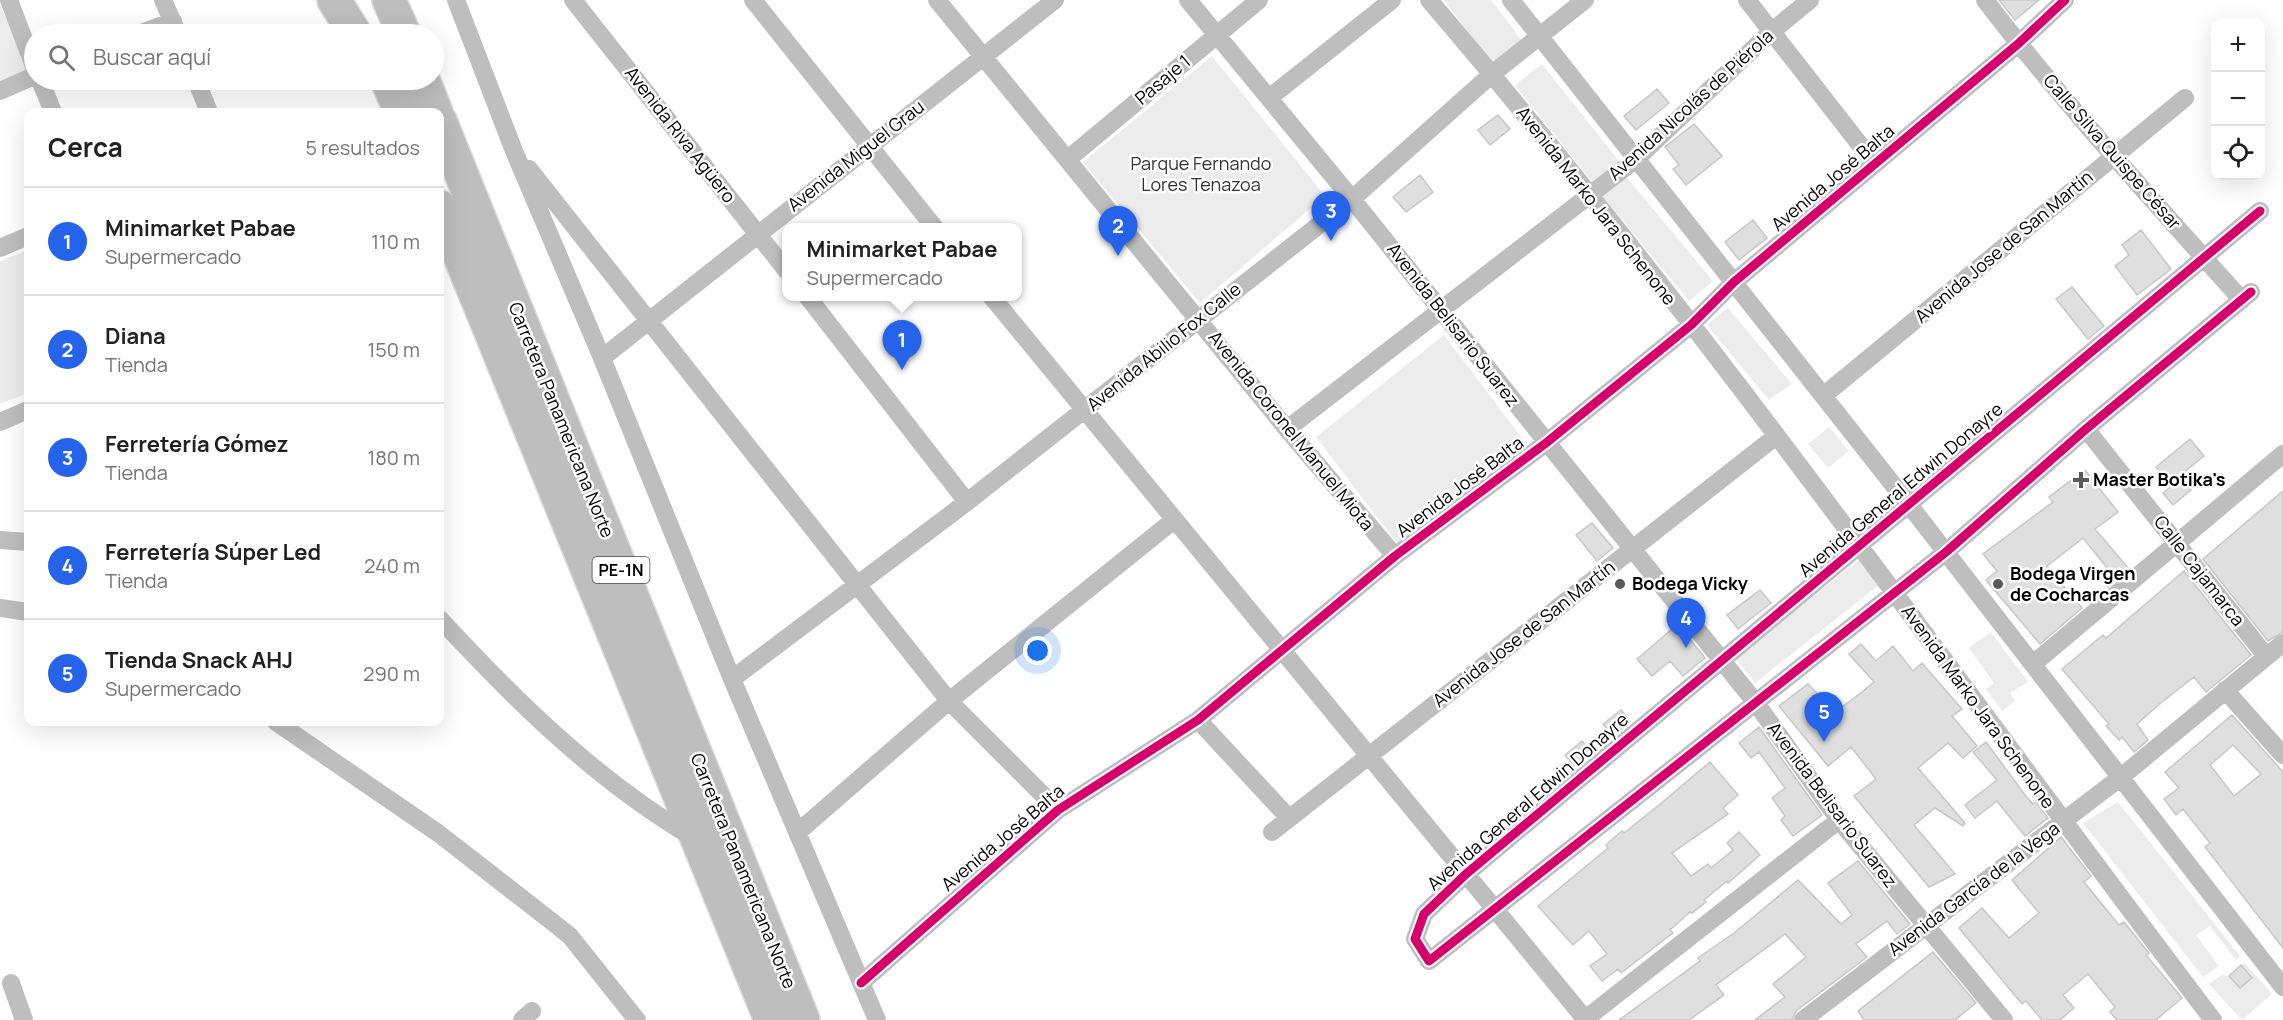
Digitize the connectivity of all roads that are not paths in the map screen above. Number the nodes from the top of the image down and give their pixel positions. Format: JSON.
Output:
{"nodes":[{"id":1,"x":9,"y":0,"type":"edge"},
{"id":2,"x":162,"y":0,"type":"edge"},
{"id":3,"x":334,"y":0,"type":"edge"},
{"id":4,"x":352,"y":0,"type":"edge"},
{"id":5,"x":389,"y":0,"type":"edge"},
{"id":6,"x":398,"y":0,"type":"edge"},
{"id":7,"x":456,"y":0,"type":"edge"},
{"id":8,"x":573,"y":0,"type":"edge"},
{"id":9,"x":753,"y":0,"type":"edge"},
{"id":10,"x":937,"y":0,"type":"edge"},
{"id":11,"x":1055,"y":0,"type":"edge"},
{"id":12,"x":1188,"y":0,"type":"edge"},
{"id":13,"x":1259,"y":0,"type":"edge"},
{"id":14,"x":1392,"y":0,"type":"edge"},
{"id":15,"x":1429,"y":0,"type":"edge"},
{"id":16,"x":1510,"y":0,"type":"edge"},
{"id":17,"x":1585,"y":0,"type":"edge"},
{"id":18,"x":1747,"y":0,"type":"edge"},
{"id":19,"x":1810,"y":0,"type":"edge"},
{"id":20,"x":1986,"y":0,"type":"edge"},
{"id":21,"x":2065,"y":0,"type":"edge"},
{"id":22,"x":174,"y":24,"type":"edge"},
{"id":23,"x":349,"y":24,"type":"edge"},
{"id":24,"x":363,"y":24,"type":"edge"},
{"id":25,"x":400,"y":24,"type":"edge"},
{"id":26,"x":403,"y":24,"type":"edge"},
{"id":27,"x":1771,"y":32,"type":"junction"},
{"id":28,"x":1217,"y":35,"type":"junction"},
{"id":29,"x":1540,"y":37,"type":"junction"},
{"id":30,"x":24,"y":40,"type":"edge"},
{"id":31,"x":2018,"y":44,"type":"junction"},
{"id":32,"x":983,"y":56,"type":"junction"},
{"id":33,"x":1492,"y":74,"type":"junction"},
{"id":34,"x":24,"y":80,"type":"edge"},
{"id":35,"x":44,"y":90,"type":"edge"},
{"id":36,"x":200,"y":90,"type":"edge"},
{"id":37,"x":391,"y":90,"type":"edge"},
{"id":38,"x":427,"y":90,"type":"edge"},
{"id":39,"x":0,"y":91,"type":"edge"},
{"id":40,"x":1269,"y":98,"type":"junction"},
{"id":41,"x":2185,"y":98,"type":"dead end"},
{"id":42,"x":51,"y":108,"type":"edge"},
{"id":43,"x":207,"y":108,"type":"edge"},
{"id":44,"x":399,"y":108,"type":"edge"},
{"id":45,"x":434,"y":108,"type":"edge"},
{"id":46,"x":444,"y":131,"type":"edge"},
{"id":47,"x":869,"y":145,"type":"junction"},
{"id":48,"x":514,"y":151,"type":"junction"},
{"id":49,"x":2114,"y":156,"type":"junction"},
{"id":50,"x":1068,"y":159,"type":"junction"},
{"id":51,"x":1635,"y":160,"type":"junction"},
{"id":52,"x":1875,"y":164,"type":"junction"},
{"id":53,"x":1588,"y":196,"type":"junction"},
{"id":54,"x":1352,"y":199,"type":"junction"},
{"id":55,"x":2260,"y":211,"type":"dead end"},
{"id":56,"x":444,"y":217,"type":"edge"},
{"id":57,"x":932,"y":223,"type":"edge"},
{"id":58,"x":758,"y":233,"type":"junction"},
{"id":59,"x":24,"y":238,"type":"edge"},
{"id":60,"x":0,"y":248,"type":"edge"},
{"id":61,"x":2203,"y":256,"type":"junction"},
{"id":62,"x":782,"y":265,"type":"edge"},
{"id":63,"x":1734,"y":282,"type":"junction"},
{"id":64,"x":2246,"y":296,"type":"joint"},
{"id":65,"x":810,"y":301,"type":"edge"},
{"id":66,"x":994,"y":301,"type":"edge"},
{"id":67,"x":1440,"y":309,"type":"junction"},
{"id":68,"x":1198,"y":318,"type":"junction"},
{"id":69,"x":648,"y":320,"type":"junction"},
{"id":70,"x":1691,"y":325,"type":"junction"},
{"id":71,"x":602,"y":358,"type":"junction"},
{"id":72,"x":1823,"y":396,"type":"junction"},
{"id":73,"x":1083,"y":411,"type":"junction"},
{"id":74,"x":24,"y":412,"type":"edge"},
{"id":75,"x":0,"y":422,"type":"edge"},
{"id":76,"x":1287,"y":429,"type":"junction"},
{"id":77,"x":2086,"y":429,"type":"junction"},
{"id":78,"x":1775,"y":437,"type":"junction"},
{"id":79,"x":1546,"y":443,"type":"junction"},
{"id":80,"x":2283,"y":454,"type":"edge"},
{"id":81,"x":967,"y":502,"type":"junction"},
{"id":82,"x":1910,"y":506,"type":"junction"},
{"id":83,"x":1174,"y":520,"type":"junction"},
{"id":84,"x":0,"y":540,"type":"edge"},
{"id":85,"x":24,"y":542,"type":"edge"},
{"id":86,"x":2177,"y":543,"type":"junction"},
{"id":87,"x":1861,"y":547,"type":"junction"},
{"id":88,"x":1631,"y":550,"type":"junction"},
{"id":89,"x":1946,"y":552,"type":"junction"},
{"id":90,"x":1395,"y":556,"type":"junction"},
{"id":91,"x":857,"y":586,"type":"junction"},
{"id":92,"x":1894,"y":594,"type":"junction"},
{"id":93,"x":0,"y":608,"type":"edge"},
{"id":94,"x":24,"y":611,"type":"edge"},
{"id":95,"x":444,"y":623,"type":"edge"},
{"id":96,"x":2283,"y":643,"type":"edge"},
{"id":97,"x":1283,"y":650,"type":"junction"},
{"id":98,"x":2266,"y":656,"type":"junction"},
{"id":99,"x":1720,"y":660,"type":"junction"},
{"id":100,"x":2033,"y":664,"type":"junction"},
{"id":101,"x":732,"y":679,"type":"junction"},
{"id":102,"x":2225,"y":690,"type":"junction"},
{"id":103,"x":949,"y":701,"type":"junction"},
{"id":104,"x":1756,"y":703,"type":"junction"},
{"id":105,"x":1198,"y":720,"type":"junction"},
{"id":106,"x":282,"y":726,"type":"edge"},
{"id":107,"x":2283,"y":755,"type":"edge"},
{"id":108,"x":1369,"y":756,"type":"junction"},
{"id":109,"x":2121,"y":777,"type":"junction"},
{"id":110,"x":1058,"y":810,"type":"junction"},
{"id":111,"x":1289,"y":818,"type":"junction"},
{"id":112,"x":1839,"y":819,"type":"junction"},
{"id":113,"x":2063,"y":823,"type":"junction"},
{"id":114,"x":798,"y":832,"type":"junction"},
{"id":115,"x":1272,"y":832,"type":"dead end"},
{"id":116,"x":698,"y":840,"type":"junction"},
{"id":117,"x":1466,"y":874,"type":"junction"},
{"id":118,"x":1493,"y":910,"type":"junction"},
{"id":119,"x":1924,"y":926,"type":"junction"},
{"id":120,"x":861,"y":982,"type":"junction"},
{"id":121,"x":11,"y":983,"type":"dead end"},
{"id":122,"x":2283,"y":987,"type":"edge"},
{"id":123,"x":24,"y":1020,"type":"edge"},
{"id":124,"x":637,"y":1020,"type":"edge"},
{"id":125,"x":771,"y":1020,"type":"edge"},
{"id":126,"x":803,"y":1020,"type":"edge"},
{"id":127,"x":877,"y":1020,"type":"edge"},
{"id":128,"x":1585,"y":1020,"type":"edge"},
{"id":129,"x":1803,"y":1020,"type":"edge"},
{"id":130,"x":2004,"y":1020,"type":"edge"},
{"id":131,"x":2213,"y":1020,"type":"edge"}],
"edges":[{"from":1,"to":30,"type":"street"},
{"from":2,"to":22,"type":"street"},
{"from":3,"to":23,"type":"highway"},
{"from":4,"to":24,"type":"highway"},
{"from":5,"to":25,"type":"highway"},
{"from":6,"to":26,"type":"highway"},
{"from":7,"to":48,"type":"street"},
{"from":8,"to":58,"type":"street","name":"Avenida Riva Agüero"},
{"from":9,"to":47,"type":"street"},
{"from":10,"to":32,"type":"street","name":"Avenida Coronel Manuel Miota"},
{"from":11,"to":32,"type":"street","name":"Avenida Miguel Grau"},
{"from":12,"to":28,"type":"street","name":"Avenida Belisario Suarez"},
{"from":13,"to":28,"type":"street","name":"Pasaje 1"},
{"from":14,"to":40,"type":"street"},
{"from":15,"to":33,"type":"street","name":"Avenida Marko Jara Schenone"},
{"from":16,"to":29,"type":"street"},
{"from":17,"to":29,"type":"street","name":"Avenida Abilio Fox Calle"},
{"from":18,"to":27,"type":"street"},
{"from":19,"to":27,"type":"street","name":"Avenida Nicolás de Piérola"},
{"from":20,"to":31,"type":"street","name":"Calle Silva Quispe César"},
{"from":21,"to":31,"type":"street","name":"Avenida José Balta"},
{"from":27,"to":51,"type":"street","name":"Avenida Nicolás de Piérola"},
{"from":27,"to":52,"type":"street"},
{"from":28,"to":40,"type":"street","name":"Avenida Belisario Suarez"},
{"from":28,"to":50,"type":"street","name":"Pasaje 1"},
{"from":29,"to":33,"type":"street","name":"Avenida Abilio Fox Calle"},
{"from":29,"to":51,"type":"street"},
{"from":31,"to":49,"type":"street","name":"Calle Silva Quispe César"},
{"from":31,"to":52,"type":"street","name":"Avenida José Balta"},
{"from":32,"to":47,"type":"street","name":"Avenida Miguel Grau"},
{"from":32,"to":50,"type":"street","name":"Avenida Coronel Manuel Miota"},
{"from":33,"to":53,"type":"street","name":"Avenida Marko Jara Schenone"},
{"from":33,"to":54,"type":"street","name":"Avenida Abilio Fox Calle"},
{"from":34,"to":39,"type":"street"},
{"from":35,"to":42,"type":"street"},
{"from":36,"to":43,"type":"street"},
{"from":37,"to":44,"type":"highway"},
{"from":38,"to":45,"type":"highway"},
{"from":40,"to":54,"type":"street","name":"Avenida Belisario Suarez"},
{"from":41,"to":49,"type":"street","name":"Avenida Jose de San Martín"},
{"from":46,"to":126,"type":"highway","name":"Carretera Panamericana Norte","number":"PE-1N"},
{"from":47,"to":57,"type":"street"},
{"from":47,"to":58,"type":"street","name":"Avenida Miguel Grau"},
{"from":48,"to":69,"type":"street"},
{"from":48,"to":71,"type":"street"},
{"from":49,"to":61,"type":"street","name":"Calle Silva Quispe César"},
{"from":49,"to":72,"type":"street","name":"Avenida Jose de San Martín"},
{"from":50,"to":68,"type":"street","name":"Avenida Coronel Manuel Miota"},
{"from":51,"to":53,"type":"street","name":"Avenida Nicolás de Piérola"},
{"from":51,"to":63,"type":"street"},
{"from":52,"to":63,"type":"street","name":"Avenida José Balta"},
{"from":53,"to":67,"type":"street","name":"Avenida Nicolás de Piérola"},
{"from":53,"to":70,"type":"street","name":"Avenida Marko Jara Schenone"},
{"from":54,"to":67,"type":"street","name":"Avenida Belisario Suarez"},
{"from":54,"to":68,"type":"street","name":"Avenida Abilio Fox Calle"},
{"from":55,"to":61,"type":"street","name":"Avenida General Edwin Donayre"},
{"from":56,"to":116,"type":"highway","name":"Carretera Panamericana Norte","number":"PE-1N"},
{"from":58,"to":62,"type":"street","name":"Avenida Riva Agüero"},
{"from":58,"to":69,"type":"street","name":"Avenida Miguel Grau"},
{"from":59,"to":60,"type":"street"},
{"from":61,"to":64,"type":"street","name":"Calle Silva Quispe César"},
{"from":61,"to":82,"type":"street","name":"Avenida General Edwin Donayre"},
{"from":63,"to":70,"type":"street","name":"Avenida José Balta"},
{"from":63,"to":72,"type":"street"},
{"from":64,"to":77,"type":"street","name":"Avenida General Edwin Donayre"},
{"from":65,"to":81,"type":"street"},
{"from":66,"to":73,"type":"street"},
{"from":67,"to":76,"type":"street","name":"Avenida Nicolás de Piérola"},
{"from":67,"to":79,"type":"street","name":"Avenida Belisario Suarez"},
{"from":68,"to":73,"type":"street","name":"Avenida Abilio Fox Calle"},
{"from":68,"to":76,"type":"street","name":"Avenida Coronel Manuel Miota"},
{"from":69,"to":71,"type":"street","name":"Avenida Miguel Grau"},
{"from":69,"to":91,"type":"street"},
{"from":70,"to":78,"type":"street","name":"Avenida Marko Jara Schenone"},
{"from":70,"to":79,"type":"street","name":"Avenida José Balta"},
{"from":71,"to":101,"type":"street"},
{"from":72,"to":82,"type":"street"},
{"from":73,"to":81,"type":"street","name":"Avenida Abilio Fox Calle"},
{"from":73,"to":83,"type":"street"},
{"from":74,"to":75,"type":"street"},
{"from":76,"to":90,"type":"street","name":"Avenida Coronel Manuel Miota"},
{"from":77,"to":86,"type":"street","name":"Calle Cajamarca"},
{"from":77,"to":89,"type":"street","name":"Avenida General Edwin Donayre"},
{"from":78,"to":87,"type":"street","name":"Avenida Marko Jara Schenone"},
{"from":78,"to":88,"type":"street","name":"Avenida Jose de San Martín"},
{"from":79,"to":88,"type":"street","name":"Avenida Belisario Suarez"},
{"from":79,"to":90,"type":"street","name":"Avenida José Balta"},
{"from":80,"to":86,"type":"street"},
{"from":81,"to":91,"type":"street","name":"Avenida Abilio Fox Calle"},
{"from":82,"to":87,"type":"street","name":"Avenida General Edwin Donayre"},
{"from":82,"to":89,"type":"street"},
{"from":83,"to":97,"type":"street"},
{"from":83,"to":103,"type":"street"},
{"from":84,"to":85,"type":"street"},
{"from":86,"to":98,"type":"street","name":"Calle Cajamarca"},
{"from":86,"to":100,"type":"street"},
{"from":87,"to":92,"type":"street","name":"Avenida Marko Jara Schenone"},
{"from":87,"to":99,"type":"street","name":"Avenida General Edwin Donayre"},
{"from":88,"to":99,"type":"street","name":"Avenida Belisario Suarez"},
{"from":88,"to":108,"type":"street","name":"Avenida Jose de San Martín"},
{"from":89,"to":92,"type":"street","name":"Avenida General Edwin Donayre"},
{"from":89,"to":100,"type":"street"},
{"from":90,"to":97,"type":"street","name":"Avenida José Balta"},
{"from":91,"to":101,"type":"street","name":"Avenida Abilio Fox Calle"},
{"from":91,"to":103,"type":"street"},
{"from":92,"to":104,"type":"street","name":"Avenida General Edwin Donayre"},
{"from":92,"to":113,"type":"street","name":"Avenida Marko Jara Schenone"},
{"from":93,"to":94,"type":"street"},
{"from":95,"to":116,"type":"street"},
{"from":96,"to":98,"type":"street","name":"Avenida García de la Vega"},
{"from":97,"to":105,"type":"street","name":"Avenida José Balta"},
{"from":97,"to":108,"type":"street"},
{"from":98,"to":102,"type":"street","name":"Avenida García de la Vega"},
{"from":99,"to":104,"type":"street","name":"Avenida Belisario Suarez"},
{"from":99,"to":117,"type":"street","name":"Avenida General Edwin Donayre"},
{"from":100,"to":109,"type":"street"},
{"from":101,"to":114,"type":"street"},
{"from":102,"to":107,"type":"street"},
{"from":102,"to":109,"type":"street","name":"Avenida García de la Vega"},
{"from":103,"to":110,"type":"street"},
{"from":103,"to":114,"type":"street"},
{"from":104,"to":112,"type":"street","name":"Avenida Belisario Suarez"},
{"from":104,"to":118,"type":"street","name":"Avenida General Edwin Donayre"},
{"from":105,"to":110,"type":"street","name":"Avenida José Balta"},
{"from":105,"to":111,"type":"street"},
{"from":106,"to":124,"type":"street"},
{"from":108,"to":111,"type":"street","name":"Avenida Jose de San Martín"},
{"from":108,"to":117,"type":"street"},
{"from":109,"to":113,"type":"street","name":"Avenida García de la Vega"},
{"from":109,"to":122,"type":"street"},
{"from":110,"to":120,"type":"street","name":"Avenida José Balta"},
{"from":111,"to":115,"type":"street","name":"Avenida Jose de San Martín"},
{"from":112,"to":119,"type":"street","name":"Avenida Belisario Suarez"},
{"from":112,"to":128,"type":"street"},
{"from":113,"to":119,"type":"street","name":"Avenida García de la Vega"},
{"from":113,"to":131,"type":"street","name":"Avenida Marko Jara Schenone"},
{"from":114,"to":120,"type":"street"},
{"from":116,"to":125,"type":"highway","name":"Carretera Panamericana Norte","number":"PE-1N"},
{"from":117,"to":118,"type":"street"},
{"from":117,"to":118,"type":"street","name":"Avenida General Edwin Donayre"},
{"from":118,"to":128,"type":"street"},
{"from":119,"to":129,"type":"street","name":"Avenida García de la Vega"},
{"from":119,"to":130,"type":"street","name":"Avenida Belisario Suarez"},
{"from":120,"to":127,"type":"street"},
{"from":121,"to":123,"type":"street"}]}
